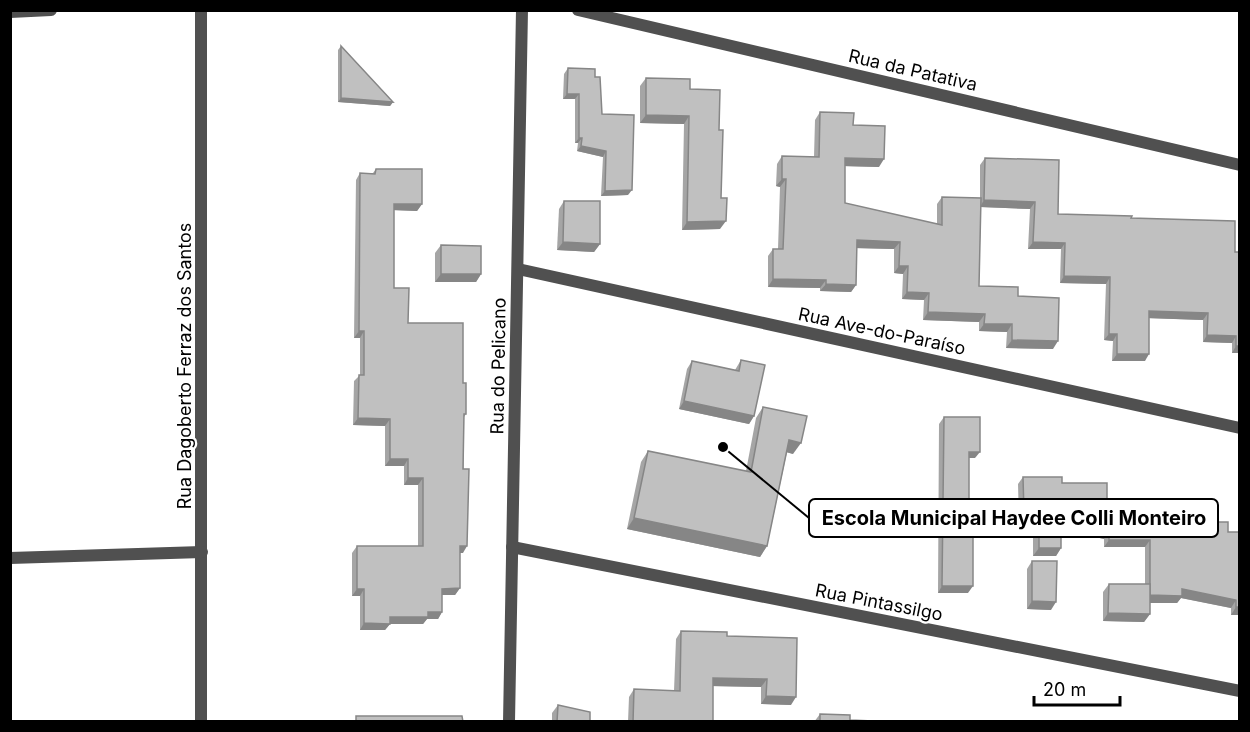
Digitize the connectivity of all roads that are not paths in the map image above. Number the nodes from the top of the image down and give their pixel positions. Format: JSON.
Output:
{"nodes":[{"id":1,"x":51,"y":10,"type":"edge"},
{"id":2,"x":201,"y":10,"type":"edge"},
{"id":3,"x":522,"y":10,"type":"edge"},
{"id":4,"x":578,"y":10,"type":"edge"},
{"id":5,"x":10,"y":12,"type":"edge"},
{"id":6,"x":1239,"y":165,"type":"edge"},
{"id":7,"x":518,"y":269,"type":"junction"},
{"id":8,"x":1239,"y":428,"type":"edge"},
{"id":9,"x":512,"y":547,"type":"junction"},
{"id":10,"x":202,"y":552,"type":"junction"},
{"id":11,"x":10,"y":558,"type":"edge"},
{"id":12,"x":1239,"y":691,"type":"edge"},
{"id":13,"x":201,"y":722,"type":"edge"},
{"id":14,"x":509,"y":722,"type":"edge"}],
"edges":[{"from":1,"to":5,"type":"street"},
{"from":2,"to":10,"type":"street","name":"Rua Dagoberto Ferraz dos Santos"},
{"from":3,"to":7,"type":"street","name":"Rua do Pelicano"},
{"from":4,"to":6,"type":"street","name":"Rua da Patativa"},
{"from":7,"to":8,"type":"street","name":"Rua Ave-do-Paraíso"},
{"from":7,"to":9,"type":"street","name":"Rua do Pelicano"},
{"from":9,"to":12,"type":"street","name":"Rua Pintassilgo"},
{"from":9,"to":14,"type":"street","name":"Rua do Pelicano"},
{"from":10,"to":11,"type":"street"},
{"from":10,"to":13,"type":"street","name":"Rua Dagoberto Ferraz dos Santos"}]}
